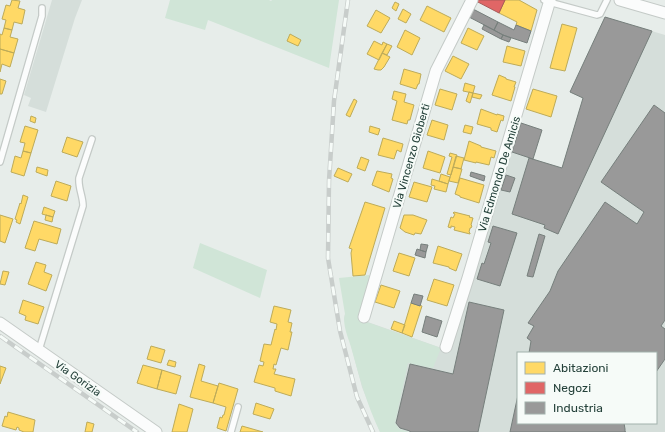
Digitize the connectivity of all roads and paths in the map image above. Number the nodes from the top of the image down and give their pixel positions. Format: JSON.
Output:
{"nodes":[{"id":1,"x":472,"y":0,"type":"edge"},
{"id":2,"x":607,"y":0,"type":"edge"},
{"id":3,"x":620,"y":0,"type":"edge"},
{"id":4,"x":547,"y":1,"type":"edge"},
{"id":5,"x":42,"y":8,"type":"dead end"},
{"id":6,"x":665,"y":13,"type":"edge"},
{"id":7,"x":92,"y":139,"type":"dead end"},
{"id":8,"x":0,"y":162,"type":"edge"},
{"id":9,"x":364,"y":317,"type":"dead end"},
{"id":10,"x":0,"y":323,"type":"edge"},
{"id":11,"x":446,"y":347,"type":"dead end"},
{"id":12,"x":39,"y":350,"type":"junction"},
{"id":13,"x":238,"y":407,"type":"dead end"},
{"id":14,"x":156,"y":432,"type":"edge"},
{"id":15,"x":231,"y":432,"type":"edge"}],
"edges":[{"from":1,"to":9,"type":"street","name":"Via Vincenzo Gioberti"},
{"from":2,"to":4,"type":"lane"},
{"from":3,"to":6,"type":"street"},
{"from":4,"to":11,"type":"street","name":"Via Edmondo De Amicis"},
{"from":5,"to":8,"type":"lane"},
{"from":7,"to":12,"type":"lane"},
{"from":10,"to":12,"type":"street","name":"Via Gorizia"},
{"from":12,"to":14,"type":"street","name":"Via Gorizia"},
{"from":13,"to":15,"type":"lane"}]}
